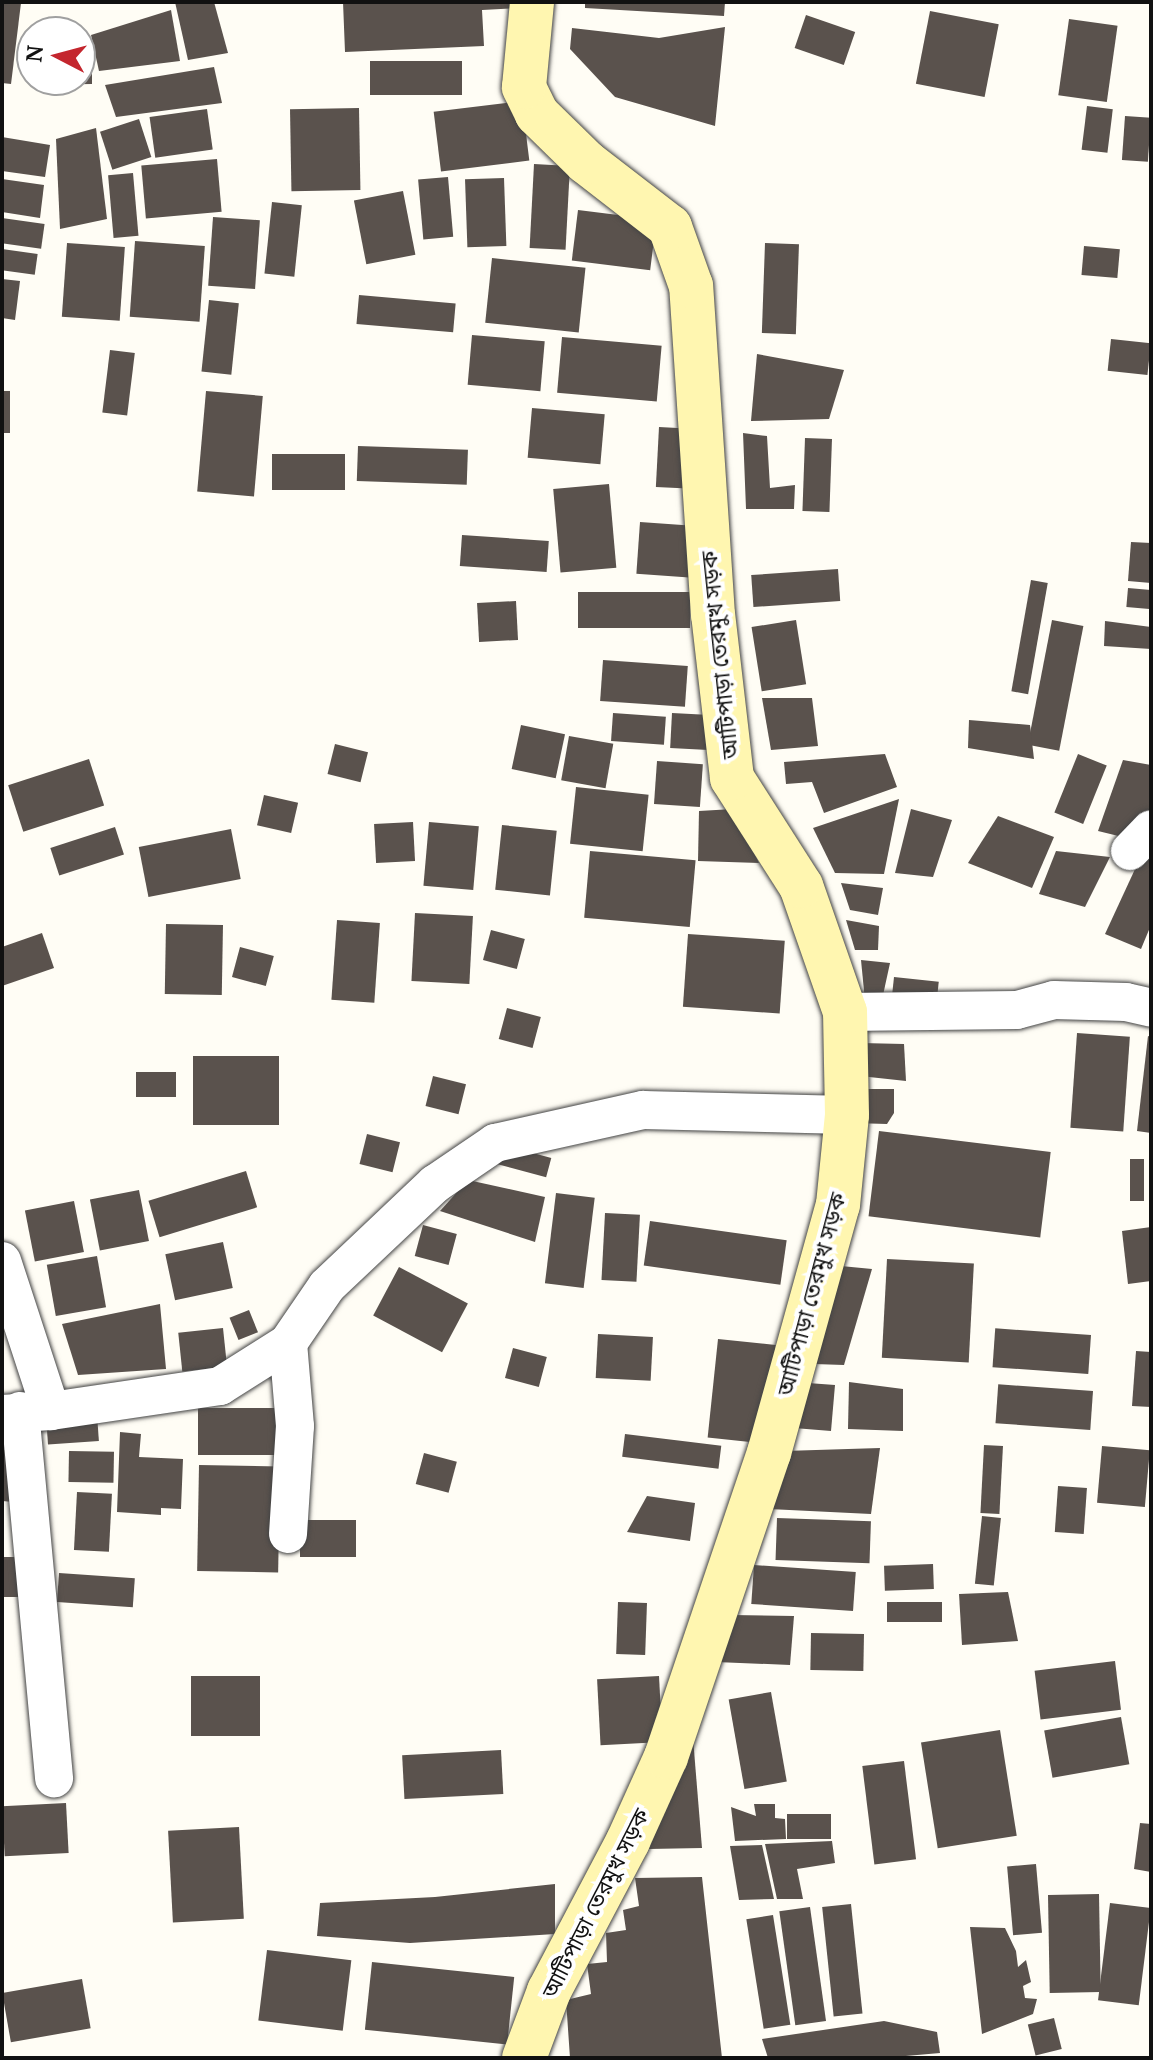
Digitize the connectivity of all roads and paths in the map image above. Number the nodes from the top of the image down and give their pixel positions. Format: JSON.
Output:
{"nodes":[{"id":1,"x":532,"y":2,"type":"edge"},
{"id":2,"x":1151,"y":1008,"type":"edge"},
{"id":3,"x":845,"y":1012,"type":"junction"},
{"id":4,"x":847,"y":1115,"type":"junction"},
{"id":5,"x":2,"y":1261,"type":"edge"},
{"id":6,"x":288,"y":1343,"type":"junction"},
{"id":7,"x":24,"y":1412,"type":"edge"},
{"id":8,"x":288,"y":1534,"type":"dead end"},
{"id":9,"x":54,"y":1778,"type":"dead end"},
{"id":10,"x":524,"y":2058,"type":"edge"}],
"edges":[{"from":1,"to":3,"type":"main road","name":"আটিপাড়া তেরমুখ সড়ক"},
{"from":2,"to":3,"type":"street"},
{"from":3,"to":4,"type":"main road","name":"আটিপাড়া তেরমুখ সড়ক"},
{"from":4,"to":6,"type":"street"},
{"from":4,"to":10,"type":"main road","name":"আটিপাড়া তেরমুখ সড়ক"},
{"from":5,"to":7,"type":"street"},
{"from":6,"to":7,"type":"street"},
{"from":6,"to":8,"type":"street"},
{"from":7,"to":9,"type":"street"}]}
